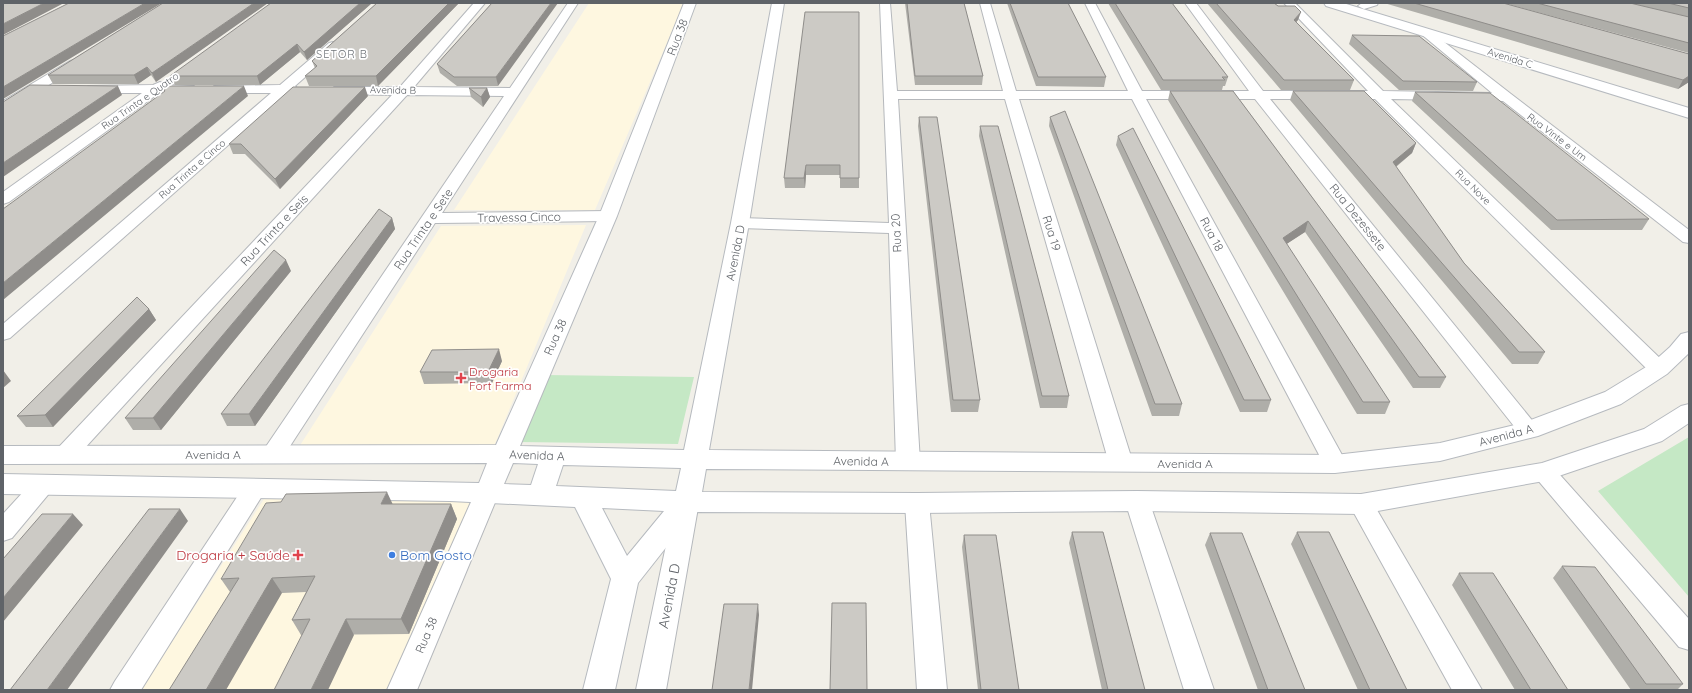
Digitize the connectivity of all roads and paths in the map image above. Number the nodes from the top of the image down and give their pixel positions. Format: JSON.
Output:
{"nodes":[{"id":1,"x":480,"y":3,"type":"edge"},
{"id":2,"x":573,"y":3,"type":"edge"},
{"id":3,"x":690,"y":3,"type":"edge"},
{"id":4,"x":778,"y":3,"type":"edge"},
{"id":5,"x":885,"y":3,"type":"edge"},
{"id":6,"x":985,"y":3,"type":"edge"},
{"id":7,"x":1090,"y":3,"type":"edge"},
{"id":8,"x":1190,"y":3,"type":"edge"},
{"id":9,"x":1289,"y":3,"type":"edge"},
{"id":10,"x":1330,"y":3,"type":"edge"},
{"id":11,"x":1364,"y":4,"type":"edge"},
{"id":12,"x":1426,"y":33,"type":"junction"},
{"id":13,"x":341,"y":38,"type":"edge"},
{"id":14,"x":86,"y":56,"type":"edge"},
{"id":15,"x":176,"y":75,"type":"edge"},
{"id":16,"x":33,"y":89,"type":"junction"},
{"id":17,"x":56,"y":89,"type":"edge"},
{"id":18,"x":79,"y":89,"type":"edge"},
{"id":19,"x":157,"y":89,"type":"junction"},
{"id":20,"x":284,"y":89,"type":"junction"},
{"id":21,"x":300,"y":89,"type":"edge"},
{"id":22,"x":324,"y":90,"type":"edge"},
{"id":23,"x":404,"y":90,"type":"junction"},
{"id":24,"x":514,"y":92,"type":"junction"},
{"id":25,"x":891,"y":95,"type":"junction"},
{"id":26,"x":1138,"y":95,"type":"junction"},
{"id":27,"x":1380,"y":95,"type":"junction"},
{"id":28,"x":1011,"y":96,"type":"junction"},
{"id":29,"x":1260,"y":96,"type":"junction"},
{"id":30,"x":1506,"y":98,"type":"junction"},
{"id":31,"x":1689,"y":102,"type":"edge"},
{"id":32,"x":3,"y":107,"type":"edge"},
{"id":33,"x":1689,"y":113,"type":"edge"},
{"id":34,"x":3,"y":199,"type":"edge"},
{"id":35,"x":608,"y":216,"type":"junction"},
{"id":36,"x":430,"y":218,"type":"junction"},
{"id":37,"x":740,"y":223,"type":"junction"},
{"id":38,"x":896,"y":228,"type":"junction"},
{"id":39,"x":1689,"y":238,"type":"edge"},
{"id":40,"x":3,"y":334,"type":"edge"},
{"id":41,"x":1689,"y":339,"type":"edge"},
{"id":42,"x":1659,"y":369,"type":"junction"},
{"id":43,"x":1689,"y":412,"type":"edge"},
{"id":44,"x":1529,"y":430,"type":"junction"},
{"id":45,"x":273,"y":454,"type":"junction"},
{"id":46,"x":504,"y":454,"type":"junction"},
{"id":47,"x":3,"y":455,"type":"edge"},
{"id":48,"x":65,"y":455,"type":"junction"},
{"id":49,"x":554,"y":455,"type":"junction"},
{"id":50,"x":694,"y":459,"type":"junction"},
{"id":51,"x":908,"y":462,"type":"junction"},
{"id":52,"x":1121,"y":463,"type":"junction"},
{"id":53,"x":1335,"y":464,"type":"junction"},
{"id":54,"x":1544,"y":472,"type":"junction"},
{"id":55,"x":3,"y":484,"type":"edge"},
{"id":56,"x":44,"y":484,"type":"junction"},
{"id":57,"x":255,"y":488,"type":"junction"},
{"id":58,"x":487,"y":493,"type":"junction"},
{"id":59,"x":540,"y":495,"type":"junction"},
{"id":60,"x":584,"y":497,"type":"junction"},
{"id":61,"x":1137,"y":501,"type":"junction"},
{"id":62,"x":687,"y":502,"type":"junction"},
{"id":63,"x":917,"y":504,"type":"junction"},
{"id":64,"x":1361,"y":504,"type":"junction"},
{"id":65,"x":3,"y":531,"type":"edge"},
{"id":66,"x":625,"y":579,"type":"junction"},
{"id":67,"x":1689,"y":638,"type":"edge"},
{"id":68,"x":125,"y":690,"type":"edge"},
{"id":69,"x":402,"y":690,"type":"edge"},
{"id":70,"x":599,"y":690,"type":"edge"},
{"id":71,"x":651,"y":690,"type":"edge"},
{"id":72,"x":932,"y":690,"type":"edge"},
{"id":73,"x":1199,"y":690,"type":"edge"},
{"id":74,"x":1466,"y":690,"type":"edge"}],
"edges":[{"from":1,"to":23,"type":"street","name":"Rua Trinta e Seis"},
{"from":2,"to":24,"type":"street","name":"Rua Trinta e Sete"},
{"from":3,"to":35,"type":"street","name":"Rua 38"},
{"from":4,"to":37,"type":"street","name":"Avenida D"},
{"from":5,"to":25,"type":"street","name":"Rua 20"},
{"from":6,"to":28,"type":"street","name":"Rua 19"},
{"from":7,"to":26,"type":"street","name":"Rua 18"},
{"from":8,"to":29,"type":"street","name":"Rua Dezessete"},
{"from":9,"to":27,"type":"street","name":"Rua Nove"},
{"from":10,"to":12,"type":"street","name":"Avenida C"},
{"from":11,"to":31,"type":"street","name":"Avenida C"},
{"from":12,"to":30,"type":"street","name":"Rua Vinte e Um"},
{"from":12,"to":33,"type":"street","name":"Avenida C"},
{"from":13,"to":20,"type":"street","name":"Rua Trinta e Cinco"},
{"from":14,"to":16,"type":"street"},
{"from":15,"to":19,"type":"street","name":"Rua Trinta e Quatro"},
{"from":16,"to":17,"type":"street"},
{"from":16,"to":32,"type":"street"},
{"from":18,"to":19,"type":"street"},
{"from":19,"to":20,"type":"street"},
{"from":19,"to":34,"type":"street","name":"Rua Trinta e Quatro"},
{"from":20,"to":21,"type":"street"},
{"from":20,"to":40,"type":"street","name":"Rua Trinta e Cinco"},
{"from":22,"to":23,"type":"street","name":"Avenida B"},
{"from":23,"to":24,"type":"street","name":"Avenida B"},
{"from":23,"to":48,"type":"street","name":"Rua Trinta e Seis"},
{"from":24,"to":36,"type":"street","name":"Rua Trinta e Sete"},
{"from":25,"to":28,"type":"street"},
{"from":25,"to":38,"type":"street","name":"Rua 20"},
{"from":26,"to":28,"type":"street"},
{"from":26,"to":29,"type":"street"},
{"from":26,"to":53,"type":"street","name":"Rua 18"},
{"from":27,"to":29,"type":"street"},
{"from":27,"to":30,"type":"street"},
{"from":27,"to":42,"type":"street","name":"Rua Nove"},
{"from":28,"to":52,"type":"street","name":"Rua 19"},
{"from":29,"to":44,"type":"street","name":"Rua Dezessete"},
{"from":30,"to":39,"type":"street","name":"Rua Vinte e Um"},
{"from":35,"to":36,"type":"street","name":"Travessa Cinco"},
{"from":35,"to":46,"type":"street","name":"Rua 38"},
{"from":36,"to":45,"type":"street","name":"Rua Trinta e Sete"},
{"from":37,"to":38,"type":"street"},
{"from":37,"to":50,"type":"street","name":"Avenida D"},
{"from":38,"to":51,"type":"street","name":"Rua 20"},
{"from":41,"to":42,"type":"street","name":"Avenida A"},
{"from":42,"to":44,"type":"street","name":"Avenida A"},
{"from":43,"to":54,"type":"street"},
{"from":44,"to":53,"type":"street","name":"Avenida A"},
{"from":45,"to":46,"type":"street","name":"Avenida A"},
{"from":45,"to":48,"type":"street","name":"Avenida A"},
{"from":46,"to":49,"type":"street","name":"Avenida A"},
{"from":46,"to":58,"type":"street","name":"Rua 38"},
{"from":47,"to":48,"type":"street","name":"Avenida A"},
{"from":49,"to":50,"type":"street","name":"Avenida A"},
{"from":49,"to":59,"type":"street"},
{"from":50,"to":51,"type":"street","name":"Avenida A"},
{"from":50,"to":62,"type":"street","name":"Avenida D"},
{"from":51,"to":52,"type":"street","name":"Avenida A"},
{"from":52,"to":53,"type":"street","name":"Avenida A"},
{"from":54,"to":64,"type":"street"},
{"from":54,"to":67,"type":"street"},
{"from":55,"to":56,"type":"street"},
{"from":56,"to":57,"type":"street"},
{"from":56,"to":65,"type":"street"},
{"from":57,"to":58,"type":"street"},
{"from":57,"to":68,"type":"street"},
{"from":58,"to":59,"type":"street"},
{"from":58,"to":69,"type":"street","name":"Rua 38"},
{"from":59,"to":60,"type":"street"},
{"from":60,"to":62,"type":"street"},
{"from":60,"to":66,"type":"street"},
{"from":61,"to":63,"type":"street"},
{"from":61,"to":64,"type":"street"},
{"from":61,"to":73,"type":"street"},
{"from":62,"to":63,"type":"street"},
{"from":62,"to":66,"type":"street","name":"Avenida D"},
{"from":62,"to":71,"type":"street","name":"Avenida D"},
{"from":63,"to":72,"type":"street"},
{"from":64,"to":74,"type":"street"},
{"from":66,"to":70,"type":"street","name":"Avenida D"}]}
